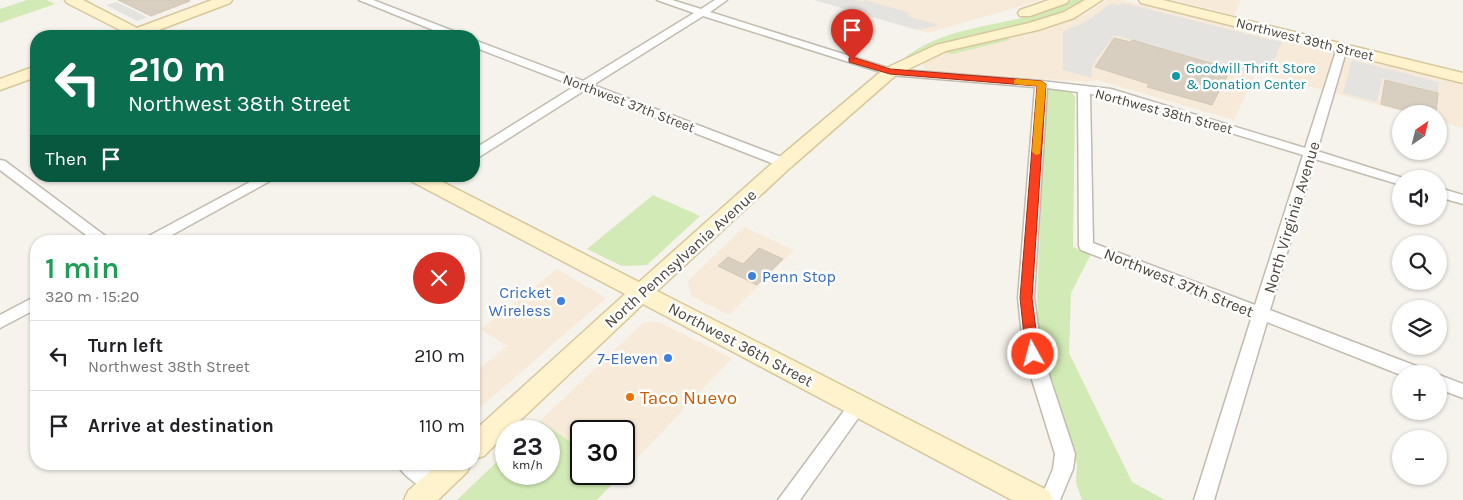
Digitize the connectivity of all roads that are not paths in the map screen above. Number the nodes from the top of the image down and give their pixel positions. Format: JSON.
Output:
{"nodes":[{"id":1,"x":72,"y":0,"type":"edge"},
{"id":2,"x":225,"y":0,"type":"edge"},
{"id":3,"x":364,"y":0,"type":"edge"},
{"id":4,"x":662,"y":0,"type":"edge"},
{"id":5,"x":722,"y":0,"type":"edge"},
{"id":6,"x":1062,"y":0,"type":"edge"},
{"id":7,"x":1095,"y":0,"type":"edge"},
{"id":8,"x":1146,"y":0,"type":"edge"},
{"id":9,"x":702,"y":12,"type":"junction"},
{"id":10,"x":1012,"y":16,"type":"dead end"},
{"id":11,"x":126,"y":30,"type":"edge"},
{"id":12,"x":148,"y":30,"type":"edge"},
{"id":13,"x":442,"y":30,"type":"edge"},
{"id":14,"x":944,"y":33,"type":"dead end"},
{"id":15,"x":480,"y":45,"type":"edge"},
{"id":16,"x":1342,"y":48,"type":"junction"},
{"id":17,"x":890,"y":72,"type":"junction"},
{"id":18,"x":30,"y":73,"type":"edge"},
{"id":19,"x":1463,"y":78,"type":"edge"},
{"id":20,"x":1041,"y":84,"type":"junction"},
{"id":21,"x":0,"y":85,"type":"edge"},
{"id":22,"x":585,"y":86,"type":"junction"},
{"id":23,"x":1084,"y":90,"type":"junction"},
{"id":24,"x":480,"y":150,"type":"edge"},
{"id":25,"x":1310,"y":152,"type":"junction"},
{"id":26,"x":784,"y":162,"type":"junction"},
{"id":27,"x":0,"y":164,"type":"edge"},
{"id":28,"x":1392,"y":177,"type":"edge"},
{"id":29,"x":261,"y":182,"type":"edge"},
{"id":30,"x":435,"y":182,"type":"edge"},
{"id":31,"x":1447,"y":195,"type":"edge"},
{"id":32,"x":1463,"y":200,"type":"edge"},
{"id":33,"x":95,"y":235,"type":"edge"},
{"id":34,"x":161,"y":235,"type":"edge"},
{"id":35,"x":643,"y":292,"type":"junction"},
{"id":36,"x":30,"y":305,"type":"edge"},
{"id":37,"x":1260,"y":314,"type":"junction"},
{"id":38,"x":0,"y":322,"type":"edge"},
{"id":39,"x":1394,"y":365,"type":"edge"},
{"id":40,"x":1447,"y":385,"type":"edge"},
{"id":41,"x":1463,"y":391,"type":"edge"},
{"id":42,"x":858,"y":405,"type":"junction"},
{"id":43,"x":480,"y":442,"type":"edge"},
{"id":44,"x":410,"y":470,"type":"edge"},
{"id":45,"x":450,"y":470,"type":"edge"},
{"id":46,"x":426,"y":492,"type":"edge"},
{"id":47,"x":788,"y":500,"type":"edge"},
{"id":48,"x":1039,"y":500,"type":"edge"},
{"id":49,"x":1050,"y":500,"type":"edge"},
{"id":50,"x":1204,"y":500,"type":"edge"}],
"edges":[{"from":1,"to":11,"type":"main road"},
{"from":2,"to":12,"type":"main road"},
{"from":3,"to":13,"type":"street"},
{"from":4,"to":9,"type":"street","name":"Northwest 38th Street"},
{"from":5,"to":9,"type":"street"},
{"from":6,"to":10,"type":"main road"},
{"from":7,"to":17,"type":"main road","name":"North Pennsylvania Avenue"},
{"from":8,"to":16,"type":"main road","name":"Northwest 39th Street"},
{"from":9,"to":17,"type":"street","name":"Northwest 38th Street"},
{"from":9,"to":22,"type":"street"},
{"from":14,"to":17,"type":"main road","name":"North Pennsylvania Avenue"},
{"from":15,"to":22,"type":"street","name":"Northwest 37th Street"},
{"from":16,"to":19,"type":"main road","name":"Northwest 39th Street"},
{"from":16,"to":25,"type":"street","name":"North Virginia Avenue"},
{"from":17,"to":20,"type":"street","name":"Northwest 38th Street"},
{"from":17,"to":26,"type":"main road","name":"North Pennsylvania Avenue"},
{"from":18,"to":21,"type":"main road"},
{"from":20,"to":23,"type":"street","name":"Northwest 38th Street"},
{"from":20,"to":49,"type":"street"},
{"from":22,"to":24,"type":"street"},
{"from":22,"to":26,"type":"street","name":"Northwest 37th Street"},
{"from":23,"to":25,"type":"street","name":"Northwest 38th Street"},
{"from":23,"to":37,"type":"street","name":"Northwest 37th Street"},
{"from":25,"to":28,"type":"street","name":"Northwest 38th Street"},
{"from":25,"to":37,"type":"street","name":"North Virginia Avenue"},
{"from":26,"to":35,"type":"main road","name":"North Pennsylvania Avenue"},
{"from":27,"to":33,"type":"street"},
{"from":29,"to":34,"type":"street"},
{"from":30,"to":35,"type":"main road","name":"Northwest 36th Street"},
{"from":31,"to":32,"type":"street"},
{"from":35,"to":42,"type":"main road","name":"Northwest 36th Street"},
{"from":35,"to":43,"type":"main road","name":"North Pennsylvania Avenue"},
{"from":36,"to":38,"type":"street"},
{"from":37,"to":39,"type":"street","name":"Northwest 37th Street"},
{"from":37,"to":50,"type":"street","name":"North Virginia Avenue"},
{"from":40,"to":41,"type":"street"},
{"from":42,"to":47,"type":"street"},
{"from":42,"to":48,"type":"main road","name":"Northwest 36th Street"},
{"from":44,"to":46,"type":"street"},
{"from":45,"to":46,"type":"main road"}]}
